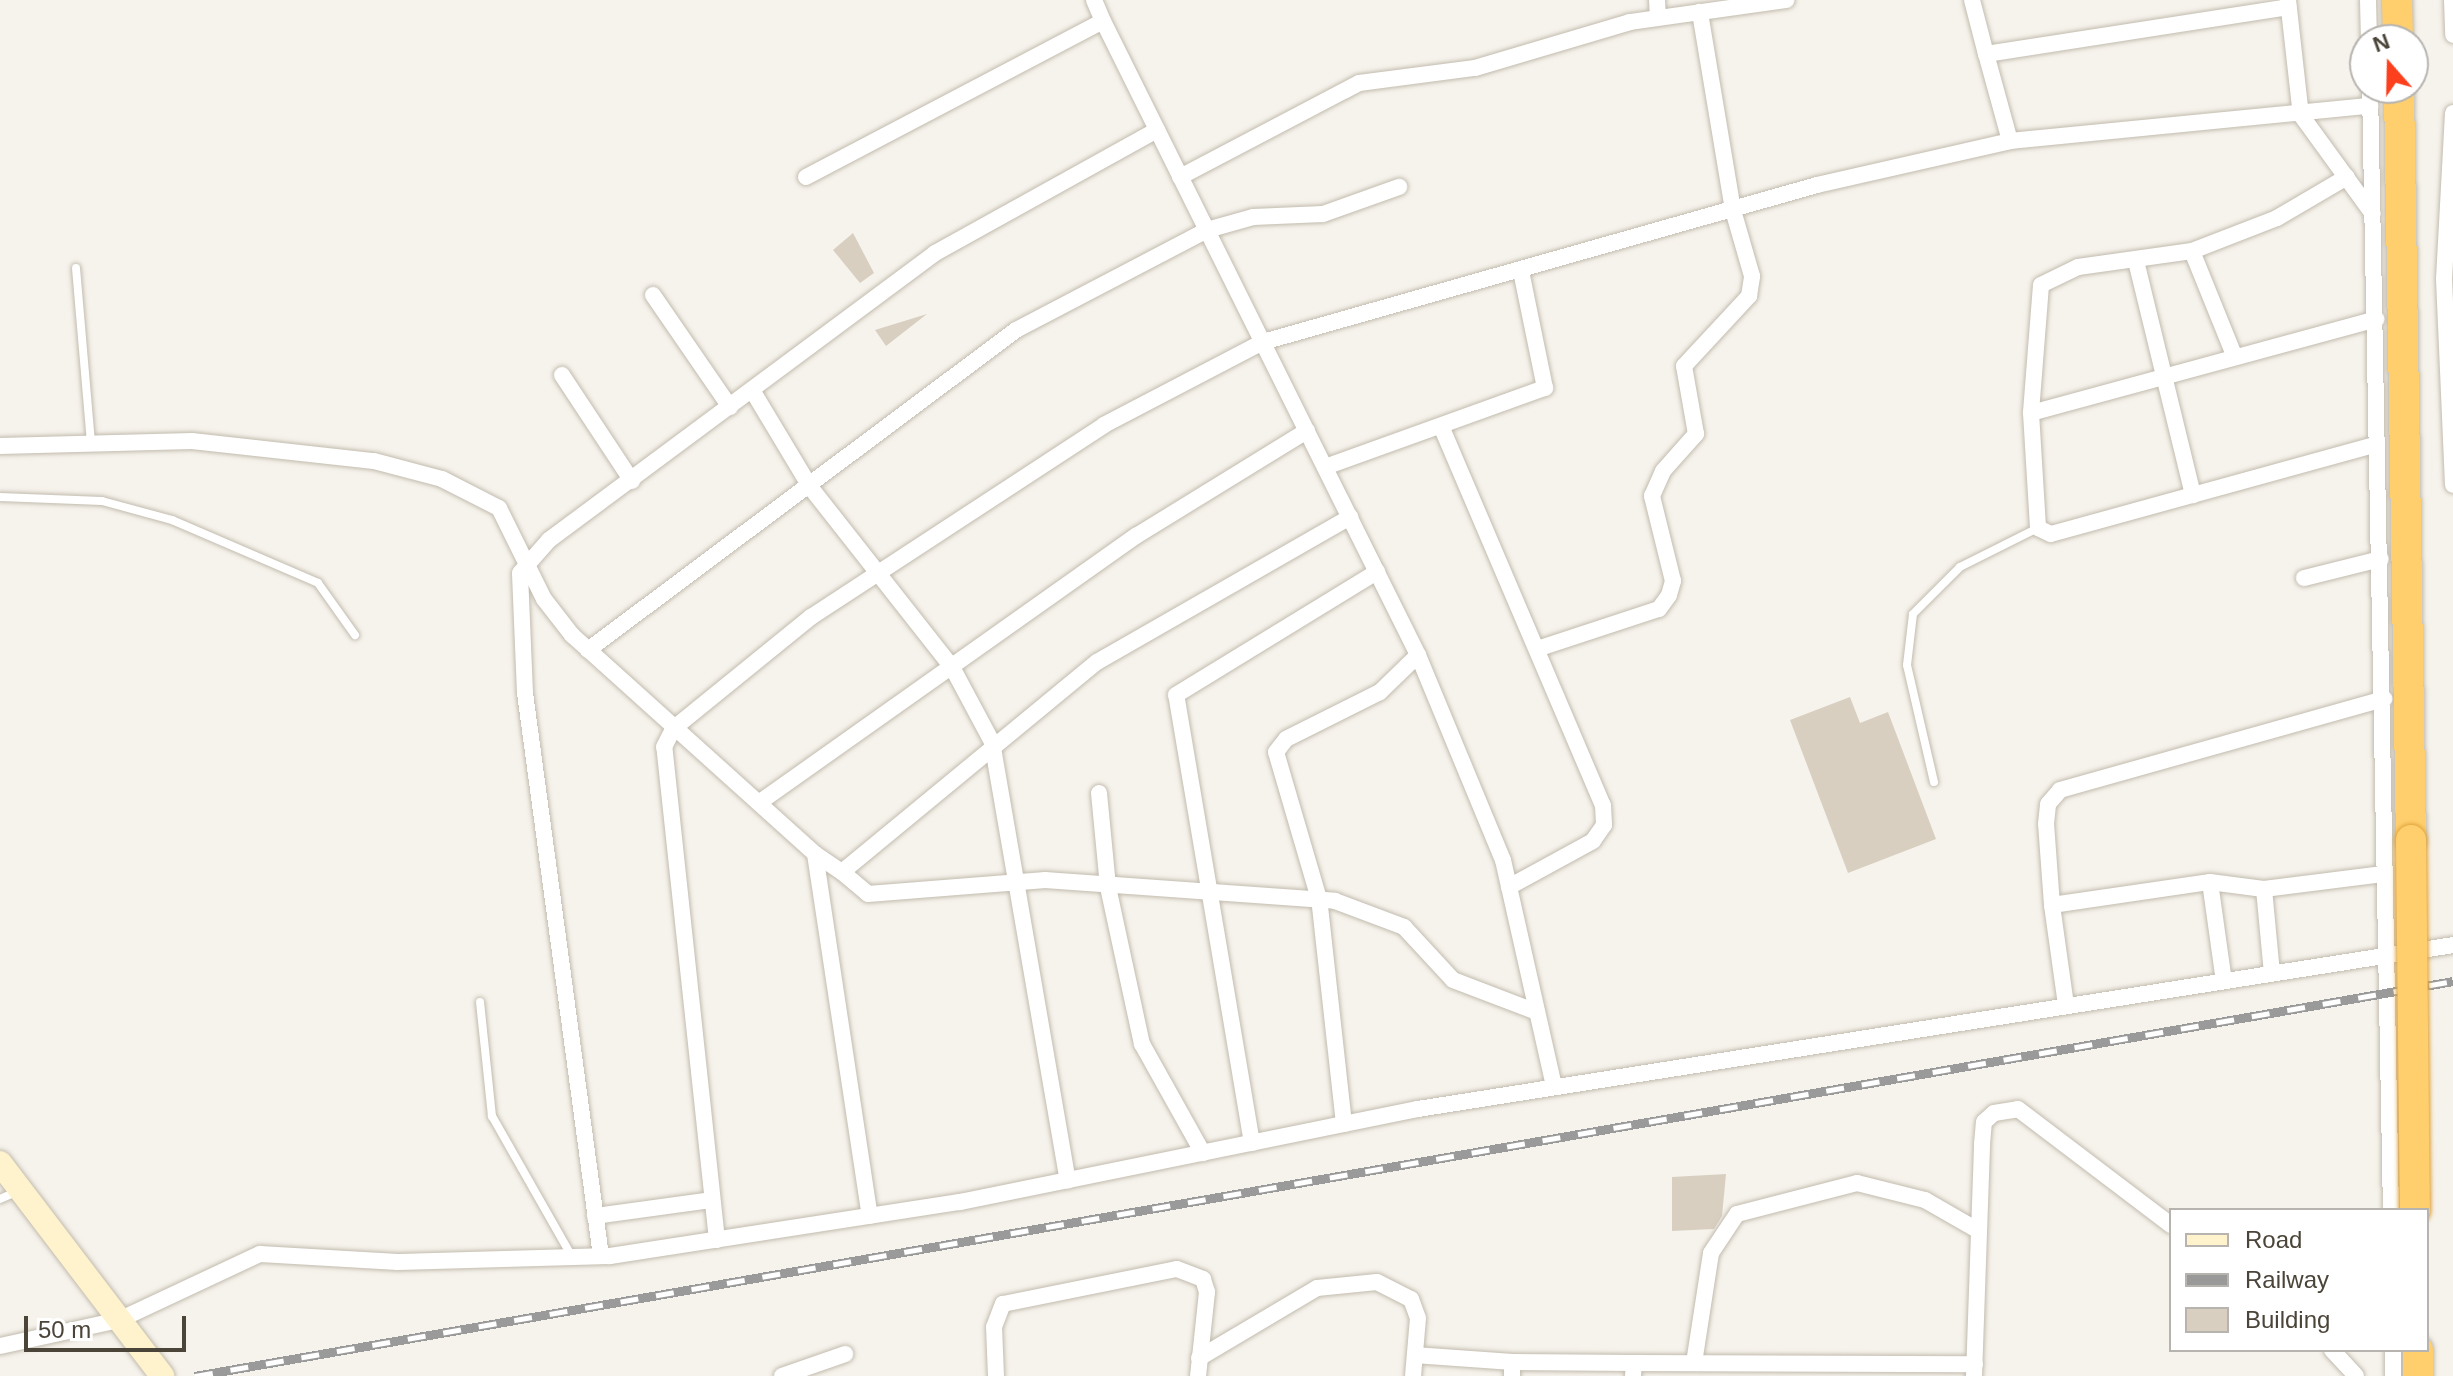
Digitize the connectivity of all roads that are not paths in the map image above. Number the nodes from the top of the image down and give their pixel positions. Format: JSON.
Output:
{"nodes":[{"id":1,"x":1094,"y":0,"type":"edge"},
{"id":2,"x":1657,"y":0,"type":"edge"},
{"id":3,"x":1786,"y":0,"type":"edge"},
{"id":4,"x":1972,"y":0,"type":"edge"},
{"id":5,"x":2368,"y":0,"type":"edge"},
{"id":6,"x":2397,"y":0,"type":"edge"},
{"id":7,"x":2452,"y":0,"type":"edge"},
{"id":8,"x":2288,"y":3,"type":"edge"},
{"id":9,"x":1700,"y":12,"type":"junction"},
{"id":10,"x":1658,"y":17,"type":"junction"},
{"id":11,"x":1103,"y":21,"type":"junction"},
{"id":12,"x":2369,"y":24,"type":"edge"},
{"id":13,"x":2398,"y":24,"type":"edge"},
{"id":14,"x":2453,"y":35,"type":"edge"},
{"id":15,"x":1986,"y":54,"type":"junction"},
{"id":16,"x":2399,"y":104,"type":"edge"},
{"id":17,"x":2370,"y":106,"type":"joint"},
{"id":18,"x":2453,"y":113,"type":"edge"},
{"id":19,"x":2301,"y":115,"type":"junction"},
{"id":20,"x":1157,"y":130,"type":"junction"},
{"id":21,"x":2010,"y":141,"type":"junction"},
{"id":22,"x":806,"y":177,"type":"dead end"},
{"id":23,"x":1180,"y":177,"type":"junction"},
{"id":24,"x":2347,"y":177,"type":"junction"},
{"id":25,"x":1399,"y":187,"type":"dead end"},
{"id":26,"x":1733,"y":210,"type":"junction"},
{"id":27,"x":2373,"y":214,"type":"junction"},
{"id":28,"x":1207,"y":230,"type":"junction"},
{"id":29,"x":2192,"y":251,"type":"junction"},
{"id":30,"x":2136,"y":261,"type":"junction"},
{"id":31,"x":76,"y":268,"type":"dead end"},
{"id":32,"x":1521,"y":271,"type":"junction"},
{"id":33,"x":653,"y":295,"type":"dead end"},
{"id":34,"x":2376,"y":319,"type":"junction"},
{"id":35,"x":2451,"y":329,"type":"edge"},
{"id":36,"x":1263,"y":342,"type":"junction"},
{"id":37,"x":2234,"y":355,"type":"junction"},
{"id":38,"x":562,"y":375,"type":"dead end"},
{"id":39,"x":2162,"y":375,"type":"junction"},
{"id":40,"x":752,"y":390,"type":"junction"},
{"id":41,"x":2452,"y":399,"type":"edge"},
{"id":42,"x":730,"y":407,"type":"junction"},
{"id":43,"x":2031,"y":413,"type":"junction"},
{"id":44,"x":1441,"y":426,"type":"junction"},
{"id":45,"x":1307,"y":431,"type":"junction"},
{"id":46,"x":91,"y":442,"type":"junction"},
{"id":47,"x":2375,"y":445,"type":"junction"},
{"id":48,"x":0,"y":446,"type":"edge"},
{"id":49,"x":1325,"y":467,"type":"junction"},
{"id":50,"x":632,"y":481,"type":"junction"},
{"id":51,"x":2453,"y":485,"type":"edge"},
{"id":52,"x":811,"y":488,"type":"junction"},
{"id":53,"x":2193,"y":495,"type":"junction"},
{"id":54,"x":0,"y":497,"type":"edge"},
{"id":55,"x":1350,"y":517,"type":"junction"},
{"id":56,"x":2038,"y":528,"type":"junction"},
{"id":57,"x":2381,"y":559,"type":"junction"},
{"id":58,"x":526,"y":563,"type":"junction"},
{"id":59,"x":1377,"y":572,"type":"junction"},
{"id":60,"x":875,"y":575,"type":"junction"},
{"id":61,"x":2304,"y":578,"type":"dead end"},
{"id":62,"x":355,"y":635,"type":"dead end"},
{"id":63,"x":1537,"y":649,"type":"junction"},
{"id":64,"x":588,"y":650,"type":"junction"},
{"id":65,"x":1418,"y":655,"type":"junction"},
{"id":66,"x":952,"y":667,"type":"junction"},
{"id":67,"x":2384,"y":699,"type":"junction"},
{"id":68,"x":673,"y":729,"type":"junction"},
{"id":69,"x":992,"y":742,"type":"junction"},
{"id":70,"x":1934,"y":782,"type":"dead end"},
{"id":71,"x":1099,"y":793,"type":"dead end"},
{"id":72,"x":760,"y":802,"type":"junction"},
{"id":73,"x":815,"y":854,"type":"junction"},
{"id":74,"x":842,"y":872,"type":"junction"},
{"id":75,"x":2383,"y":874,"type":"junction"},
{"id":76,"x":1016,"y":880,"type":"junction"},
{"id":77,"x":2210,"y":882,"type":"junction"},
{"id":78,"x":1204,"y":886,"type":"junction"},
{"id":79,"x":1108,"y":887,"type":"junction"},
{"id":80,"x":1509,"y":887,"type":"junction"},
{"id":81,"x":2264,"y":889,"type":"junction"},
{"id":82,"x":1319,"y":899,"type":"junction"},
{"id":83,"x":2052,"y":905,"type":"junction"},
{"id":84,"x":2453,"y":945,"type":"edge"},
{"id":85,"x":2390,"y":958,"type":"junction"},
{"id":86,"x":2272,"y":973,"type":"junction"},
{"id":87,"x":2224,"y":981,"type":"junction"},
{"id":88,"x":480,"y":1002,"type":"dead end"},
{"id":89,"x":2066,"y":1005,"type":"junction"},
{"id":90,"x":1537,"y":1012,"type":"junction"},
{"id":91,"x":1554,"y":1086,"type":"junction"},
{"id":92,"x":1344,"y":1124,"type":"junction"},
{"id":93,"x":1252,"y":1143,"type":"junction"},
{"id":94,"x":1203,"y":1153,"type":"junction"},
{"id":95,"x":0,"y":1163,"type":"edge"},
{"id":96,"x":1068,"y":1180,"type":"junction"},
{"id":97,"x":10,"y":1194,"type":"edge"},
{"id":98,"x":712,"y":1200,"type":"junction"},
{"id":99,"x":2391,"y":1208,"type":"edge"},
{"id":100,"x":2415,"y":1208,"type":"edge"},
{"id":101,"x":595,"y":1216,"type":"junction"},
{"id":102,"x":870,"y":1216,"type":"junction"},
{"id":103,"x":2169,"y":1223,"type":"edge"},
{"id":104,"x":1979,"y":1231,"type":"junction"},
{"id":105,"x":717,"y":1240,"type":"junction"},
{"id":106,"x":601,"y":1256,"type":"junction"},
{"id":107,"x":572,"y":1257,"type":"junction"},
{"id":108,"x":119,"y":1320,"type":"junction"},
{"id":109,"x":0,"y":1346,"type":"edge"},
{"id":110,"x":2334,"y":1352,"type":"edge"},
{"id":111,"x":2393,"y":1352,"type":"edge"},
{"id":112,"x":2418,"y":1352,"type":"edge"},
{"id":113,"x":845,"y":1354,"type":"dead end"},
{"id":114,"x":1415,"y":1355,"type":"junction"},
{"id":115,"x":1199,"y":1358,"type":"junction"},
{"id":116,"x":1694,"y":1363,"type":"junction"},
{"id":117,"x":1512,"y":1369,"type":"edge"},
{"id":118,"x":1634,"y":1369,"type":"edge"},
{"id":119,"x":1852,"y":1370,"type":"edge"},
{"id":120,"x":1974,"y":1370,"type":"edge"},
{"id":121,"x":162,"y":1376,"type":"edge"},
{"id":122,"x":782,"y":1376,"type":"edge"},
{"id":123,"x":996,"y":1376,"type":"edge"},
{"id":124,"x":1198,"y":1376,"type":"edge"},
{"id":125,"x":1413,"y":1376,"type":"edge"},
{"id":126,"x":2356,"y":1376,"type":"edge"},
{"id":127,"x":2393,"y":1376,"type":"edge"},
{"id":128,"x":2418,"y":1376,"type":"edge"}],
"edges":[{"from":1,"to":11,"type":"street"},
{"from":2,"to":10,"type":"street"},
{"from":3,"to":9,"type":"street"},
{"from":4,"to":15,"type":"street"},
{"from":5,"to":12,"type":"street"},
{"from":6,"to":13,"type":"highway"},
{"from":7,"to":14,"type":"street"},
{"from":8,"to":15,"type":"street"},
{"from":8,"to":19,"type":"street"},
{"from":9,"to":10,"type":"street"},
{"from":9,"to":26,"type":"street"},
{"from":10,"to":23,"type":"street"},
{"from":11,"to":20,"type":"street"},
{"from":11,"to":22,"type":"street"},
{"from":15,"to":21,"type":"street"},
{"from":16,"to":100,"type":"highway","bridge":true},
{"from":17,"to":19,"type":"street"},
{"from":17,"to":27,"type":"street"},
{"from":18,"to":35,"type":"street"},
{"from":19,"to":21,"type":"street"},
{"from":19,"to":24,"type":"street"},
{"from":20,"to":23,"type":"street"},
{"from":20,"to":40,"type":"street"},
{"from":21,"to":26,"type":"street"},
{"from":23,"to":28,"type":"street"},
{"from":24,"to":27,"type":"street"},
{"from":24,"to":29,"type":"street"},
{"from":25,"to":28,"type":"street"},
{"from":26,"to":32,"type":"street"},
{"from":26,"to":63,"type":"street"},
{"from":27,"to":34,"type":"street"},
{"from":28,"to":36,"type":"street"},
{"from":28,"to":52,"type":"street"},
{"from":29,"to":30,"type":"street"},
{"from":29,"to":37,"type":"street"},
{"from":30,"to":39,"type":"street"},
{"from":30,"to":43,"type":"street"},
{"from":31,"to":46,"type":"lane"},
{"from":32,"to":36,"type":"street"},
{"from":32,"to":44,"type":"street"},
{"from":33,"to":42,"type":"street"},
{"from":34,"to":37,"type":"street"},
{"from":34,"to":47,"type":"street"},
{"from":35,"to":41,"type":"street"},
{"from":36,"to":45,"type":"street"},
{"from":36,"to":60,"type":"street"},
{"from":37,"to":39,"type":"street"},
{"from":38,"to":50,"type":"street"},
{"from":39,"to":43,"type":"street"},
{"from":39,"to":53,"type":"street"},
{"from":40,"to":42,"type":"street"},
{"from":40,"to":52,"type":"street"},
{"from":41,"to":51,"type":"street"},
{"from":42,"to":50,"type":"street"},
{"from":43,"to":56,"type":"street"},
{"from":44,"to":49,"type":"street"},
{"from":44,"to":63,"type":"street"},
{"from":45,"to":49,"type":"street"},
{"from":45,"to":66,"type":"street"},
{"from":46,"to":48,"type":"street"},
{"from":46,"to":58,"type":"street"},
{"from":47,"to":53,"type":"street"},
{"from":47,"to":57,"type":"street"},
{"from":49,"to":55,"type":"street"},
{"from":50,"to":58,"type":"street"},
{"from":52,"to":60,"type":"street"},
{"from":52,"to":64,"type":"street"},
{"from":53,"to":56,"type":"street"},
{"from":54,"to":62,"type":"lane"},
{"from":55,"to":59,"type":"street"},
{"from":55,"to":69,"type":"street"},
{"from":56,"to":70,"type":"lane"},
{"from":57,"to":61,"type":"street"},
{"from":57,"to":67,"type":"street"},
{"from":58,"to":64,"type":"street"},
{"from":58,"to":101,"type":"street"},
{"from":59,"to":65,"type":"street"},
{"from":59,"to":78,"type":"street"},
{"from":60,"to":66,"type":"street"},
{"from":60,"to":68,"type":"street"},
{"from":63,"to":80,"type":"street"},
{"from":64,"to":68,"type":"street"},
{"from":65,"to":80,"type":"street"},
{"from":65,"to":82,"type":"street"},
{"from":66,"to":69,"type":"street"},
{"from":66,"to":72,"type":"street"},
{"from":67,"to":75,"type":"street"},
{"from":67,"to":83,"type":"street"},
{"from":68,"to":72,"type":"street"},
{"from":68,"to":98,"type":"street"},
{"from":69,"to":74,"type":"street"},
{"from":69,"to":76,"type":"street"},
{"from":71,"to":79,"type":"street"},
{"from":72,"to":73,"type":"street"},
{"from":73,"to":74,"type":"street"},
{"from":73,"to":102,"type":"street"},
{"from":74,"to":76,"type":"street"},
{"from":75,"to":81,"type":"street"},
{"from":75,"to":85,"type":"street"},
{"from":76,"to":79,"type":"street"},
{"from":76,"to":96,"type":"street"},
{"from":77,"to":81,"type":"street"},
{"from":77,"to":83,"type":"street"},
{"from":77,"to":87,"type":"street"},
{"from":78,"to":79,"type":"street"},
{"from":78,"to":82,"type":"street"},
{"from":78,"to":93,"type":"street"},
{"from":79,"to":94,"type":"street"},
{"from":80,"to":90,"type":"street"},
{"from":81,"to":86,"type":"street"},
{"from":82,"to":90,"type":"street"},
{"from":82,"to":92,"type":"street"},
{"from":83,"to":89,"type":"street"},
{"from":84,"to":85,"type":"street"},
{"from":85,"to":86,"type":"street"},
{"from":85,"to":99,"type":"street"},
{"from":86,"to":87,"type":"street"},
{"from":87,"to":89,"type":"street"},
{"from":88,"to":107,"type":"lane"},
{"from":89,"to":91,"type":"street"},
{"from":90,"to":91,"type":"street"},
{"from":91,"to":92,"type":"street"},
{"from":92,"to":93,"type":"street"},
{"from":93,"to":94,"type":"street"},
{"from":94,"to":96,"type":"street"},
{"from":95,"to":97,"type":"main road"},
{"from":96,"to":102,"type":"street"},
{"from":97,"to":108,"type":"main road"},
{"from":98,"to":101,"type":"street"},
{"from":98,"to":105,"type":"street"},
{"from":101,"to":106,"type":"street"},
{"from":102,"to":105,"type":"street"},
{"from":103,"to":104,"type":"street"},
{"from":104,"to":116,"type":"street"},
{"from":104,"to":120,"type":"street"},
{"from":105,"to":106,"type":"street"},
{"from":106,"to":107,"type":"street"},
{"from":107,"to":108,"type":"street"},
{"from":108,"to":109,"type":"street"},
{"from":108,"to":121,"type":"main road"},
{"from":110,"to":126,"type":"street"},
{"from":111,"to":127,"type":"street"},
{"from":112,"to":128,"type":"highway"},
{"from":113,"to":122,"type":"street"},
{"from":114,"to":115,"type":"street"},
{"from":114,"to":117,"type":"street"},
{"from":114,"to":125,"type":"street"},
{"from":115,"to":123,"type":"street"},
{"from":115,"to":124,"type":"street"},
{"from":116,"to":118,"type":"street"},
{"from":116,"to":119,"type":"street"},
{"from":117,"to":118,"type":"street"},
{"from":119,"to":120,"type":"street"}]}
